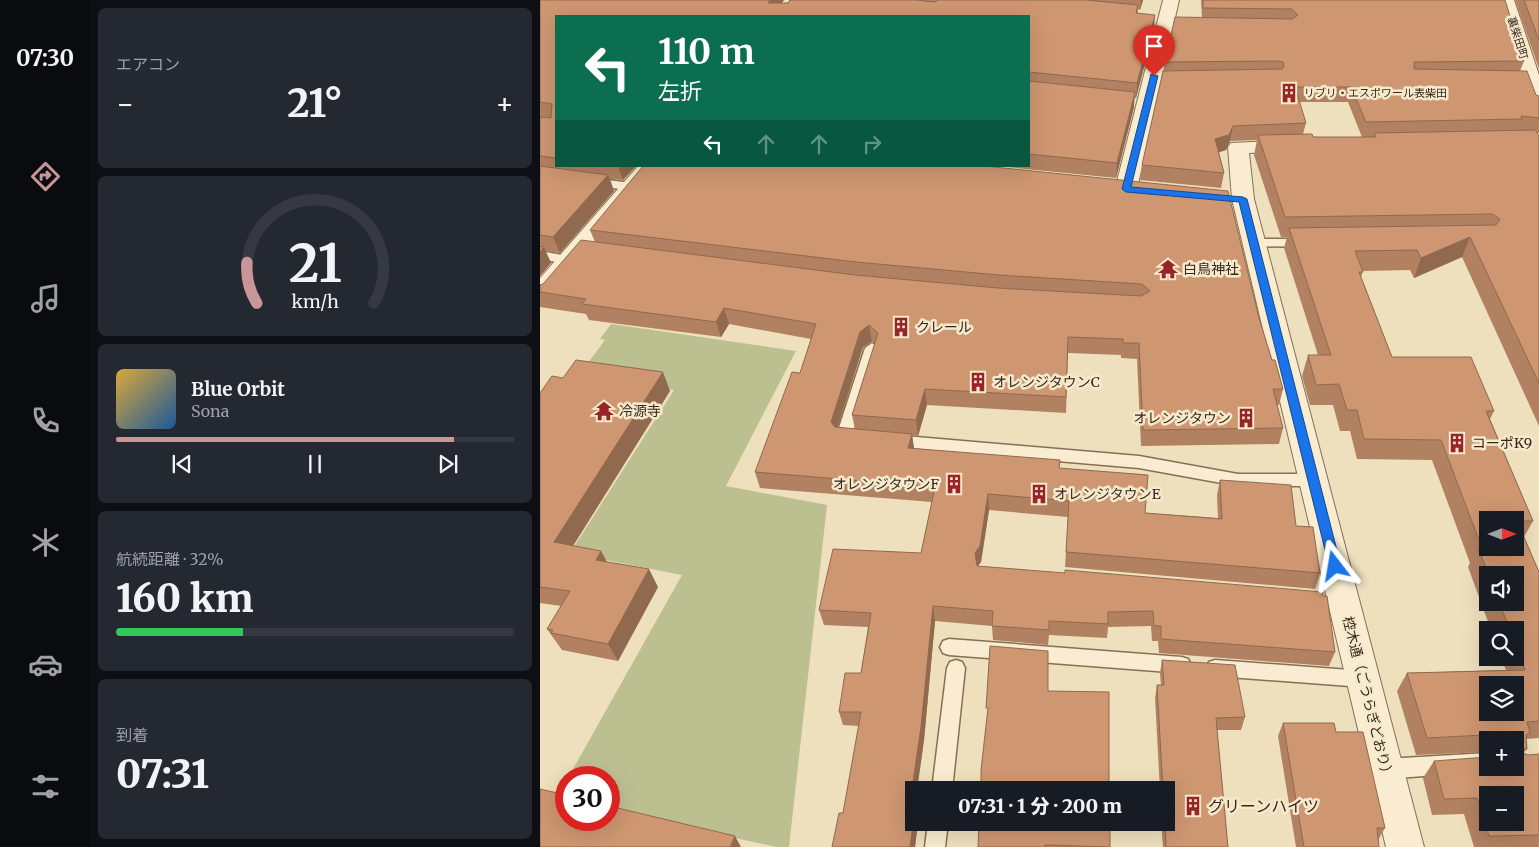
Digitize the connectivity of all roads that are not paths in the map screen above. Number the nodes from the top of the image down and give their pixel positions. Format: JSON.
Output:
{"nodes":[{"id":1,"x":1506,"y":0,"type":"edge"},
{"id":2,"x":1167,"y":17,"type":"edge"},
{"id":3,"x":1530,"y":51,"type":"edge"},
{"id":4,"x":1539,"y":105,"type":"edge"},
{"id":5,"x":1315,"y":146,"type":"edge"},
{"id":6,"x":649,"y":167,"type":"edge"},
{"id":7,"x":577,"y":180,"type":"edge"},
{"id":8,"x":632,"y":187,"type":"junction"},
{"id":9,"x":1127,"y":189,"type":"edge"},
{"id":10,"x":1254,"y":243,"type":"junction"},
{"id":11,"x":1316,"y":243,"type":"edge"},
{"id":12,"x":579,"y":253,"type":"junction"},
{"id":13,"x":540,"y":255,"type":"edge"},
{"id":14,"x":540,"y":293,"type":"edge"},
{"id":15,"x":872,"y":348,"type":"edge"},
{"id":16,"x":1314,"y":480,"type":"junction"},
{"id":17,"x":949,"y":647,"type":"dead end"},
{"id":18,"x":956,"y":668,"type":"dead end"},
{"id":19,"x":1363,"y":679,"type":"junction"},
{"id":20,"x":1479,"y":763,"type":"edge"},
{"id":21,"x":1386,"y":768,"type":"junction"},
{"id":22,"x":943,"y":781,"type":"edge"},
{"id":23,"x":937,"y":831,"type":"edge"},
{"id":24,"x":935,"y":847,"type":"edge"},
{"id":25,"x":1405,"y":847,"type":"edge"}],
"edges":[{"from":1,"to":3,"type":"street","name":"裏柴田町"},
{"from":2,"to":9,"type":"street"},
{"from":3,"to":4,"type":"street","name":"裏柴田町"},
{"from":5,"to":10,"type":"street","name":"椌木通（ごうらぎどおり）"},
{"from":6,"to":8,"type":"street"},
{"from":7,"to":8,"type":"lane"},
{"from":8,"to":12,"type":"street"},
{"from":10,"to":11,"type":"lane"},
{"from":10,"to":16,"type":"street","name":"椌木通（ごうらぎどおり）"},
{"from":12,"to":13,"type":"lane"},
{"from":12,"to":14,"type":"street"},
{"from":15,"to":16,"type":"lane"},
{"from":16,"to":19,"type":"street","name":"椌木通（ごうらぎどおり）"},
{"from":17,"to":19,"type":"lane"},
{"from":18,"to":22,"type":"lane"},
{"from":19,"to":21,"type":"street","name":"椌木通（ごうらぎどおり）"},
{"from":20,"to":21,"type":"lane"},
{"from":21,"to":25,"type":"street","name":"椌木通（ごうらぎどおり）"},
{"from":23,"to":24,"type":"lane"}]}
